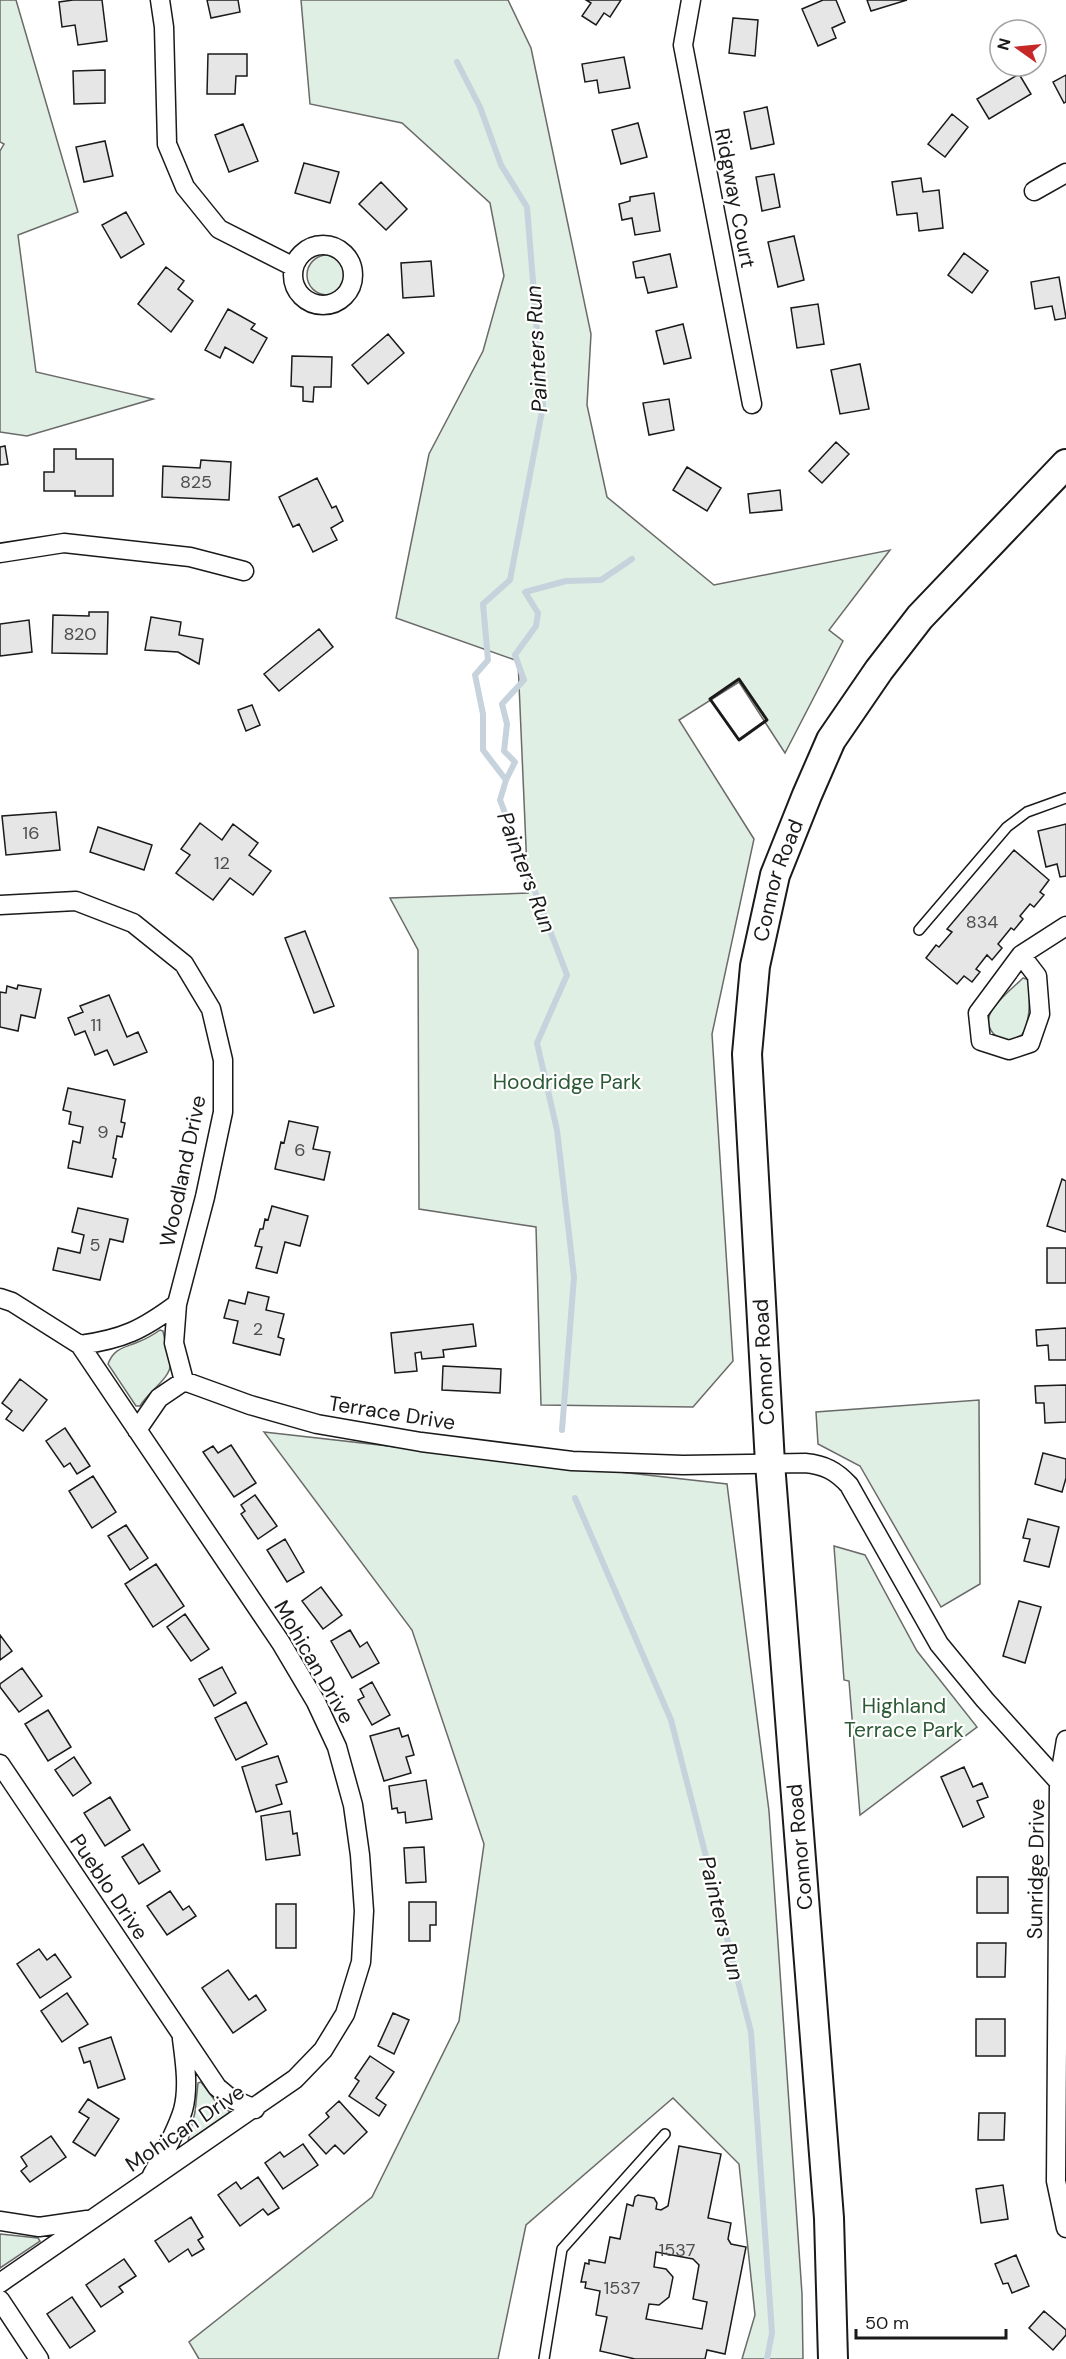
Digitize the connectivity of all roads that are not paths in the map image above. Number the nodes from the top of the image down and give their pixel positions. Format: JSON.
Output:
{"nodes":[{"id":1,"x":160,"y":0,"type":"edge"},
{"id":2,"x":691,"y":0,"type":"edge"},
{"id":3,"x":1066,"y":173,"type":"edge"},
{"id":4,"x":1034,"y":191,"type":"dead end"},
{"id":5,"x":294,"y":267,"type":"dead end"},
{"id":6,"x":752,"y":404,"type":"dead end"},
{"id":7,"x":1066,"y":464,"type":"edge"},
{"id":8,"x":0,"y":553,"type":"edge"},
{"id":9,"x":244,"y":572,"type":"dead end"},
{"id":10,"x":1066,"y":798,"type":"edge"},
{"id":11,"x":0,"y":905,"type":"edge"},
{"id":12,"x":1066,"y":926,"type":"edge"},
{"id":13,"x":919,"y":930,"type":"dead end"},
{"id":14,"x":1021,"y":955,"type":"junction"},
{"id":15,"x":0,"y":1298,"type":"edge"},
{"id":16,"x":177,"y":1304,"type":"junction"},
{"id":17,"x":80,"y":1345,"type":"junction"},
{"id":18,"x":184,"y":1381,"type":"junction"},
{"id":19,"x":137,"y":1430,"type":"junction"},
{"id":20,"x":770,"y":1463,"type":"junction"},
{"id":21,"x":1066,"y":1740,"type":"edge"},
{"id":22,"x":0,"y":1764,"type":"edge"},
{"id":23,"x":1059,"y":1782,"type":"junction"},
{"id":24,"x":182,"y":2034,"type":"junction"},
{"id":25,"x":255,"y":2109,"type":"junction"},
{"id":26,"x":665,"y":2134,"type":"dead end"},
{"id":27,"x":149,"y":2179,"type":"junction"},
{"id":28,"x":92,"y":2219,"type":"junction"},
{"id":29,"x":0,"y":2222,"type":"edge"},
{"id":30,"x":1066,"y":2228,"type":"edge"},
{"id":31,"x":0,"y":2283,"type":"edge"},
{"id":32,"x":0,"y":2300,"type":"edge"},
{"id":33,"x":39,"y":2359,"type":"edge"},
{"id":34,"x":544,"y":2359,"type":"edge"},
{"id":35,"x":833,"y":2359,"type":"edge"}],
"edges":[{"from":1,"to":5,"type":"street"},
{"from":2,"to":6,"type":"street","name":"Ridgway Court"},
{"from":3,"to":4,"type":"street"},
{"from":7,"to":20,"type":"main road","name":"Connor Road"},
{"from":8,"to":9,"type":"street"},
{"from":10,"to":13,"type":"lane"},
{"from":11,"to":16,"type":"street","name":"Woodland Drive"},
{"from":12,"to":14,"type":"street"},
{"from":14,"to":14,"type":"street"},
{"from":15,"to":17,"type":"street"},
{"from":16,"to":17,"type":"street"},
{"from":16,"to":18,"type":"street","name":"Woodland Drive"},
{"from":17,"to":19,"type":"street"},
{"from":18,"to":19,"type":"street"},
{"from":18,"to":20,"type":"street","name":"Terrace Drive"},
{"from":19,"to":25,"type":"street","name":"Mohican Drive"},
{"from":20,"to":23,"type":"street","name":"Sunridge Drive"},
{"from":20,"to":35,"type":"main road","name":"Connor Road"},
{"from":21,"to":23,"type":"street"},
{"from":22,"to":24,"type":"street","name":"Pueblo Drive"},
{"from":23,"to":30,"type":"street","name":"Sunridge Drive"},
{"from":24,"to":25,"type":"street","name":"Pueblo Drive"},
{"from":24,"to":27,"type":"street","name":"Pueblo Drive"},
{"from":25,"to":27,"type":"street","name":"Mohican Drive"},
{"from":26,"to":34,"type":"lane"},
{"from":27,"to":28,"type":"street","name":"Mohican Drive"},
{"from":28,"to":29,"type":"street","name":"Mohican Drive"},
{"from":28,"to":31,"type":"street","name":"Mohican Drive"},
{"from":32,"to":33,"type":"street"}]}
